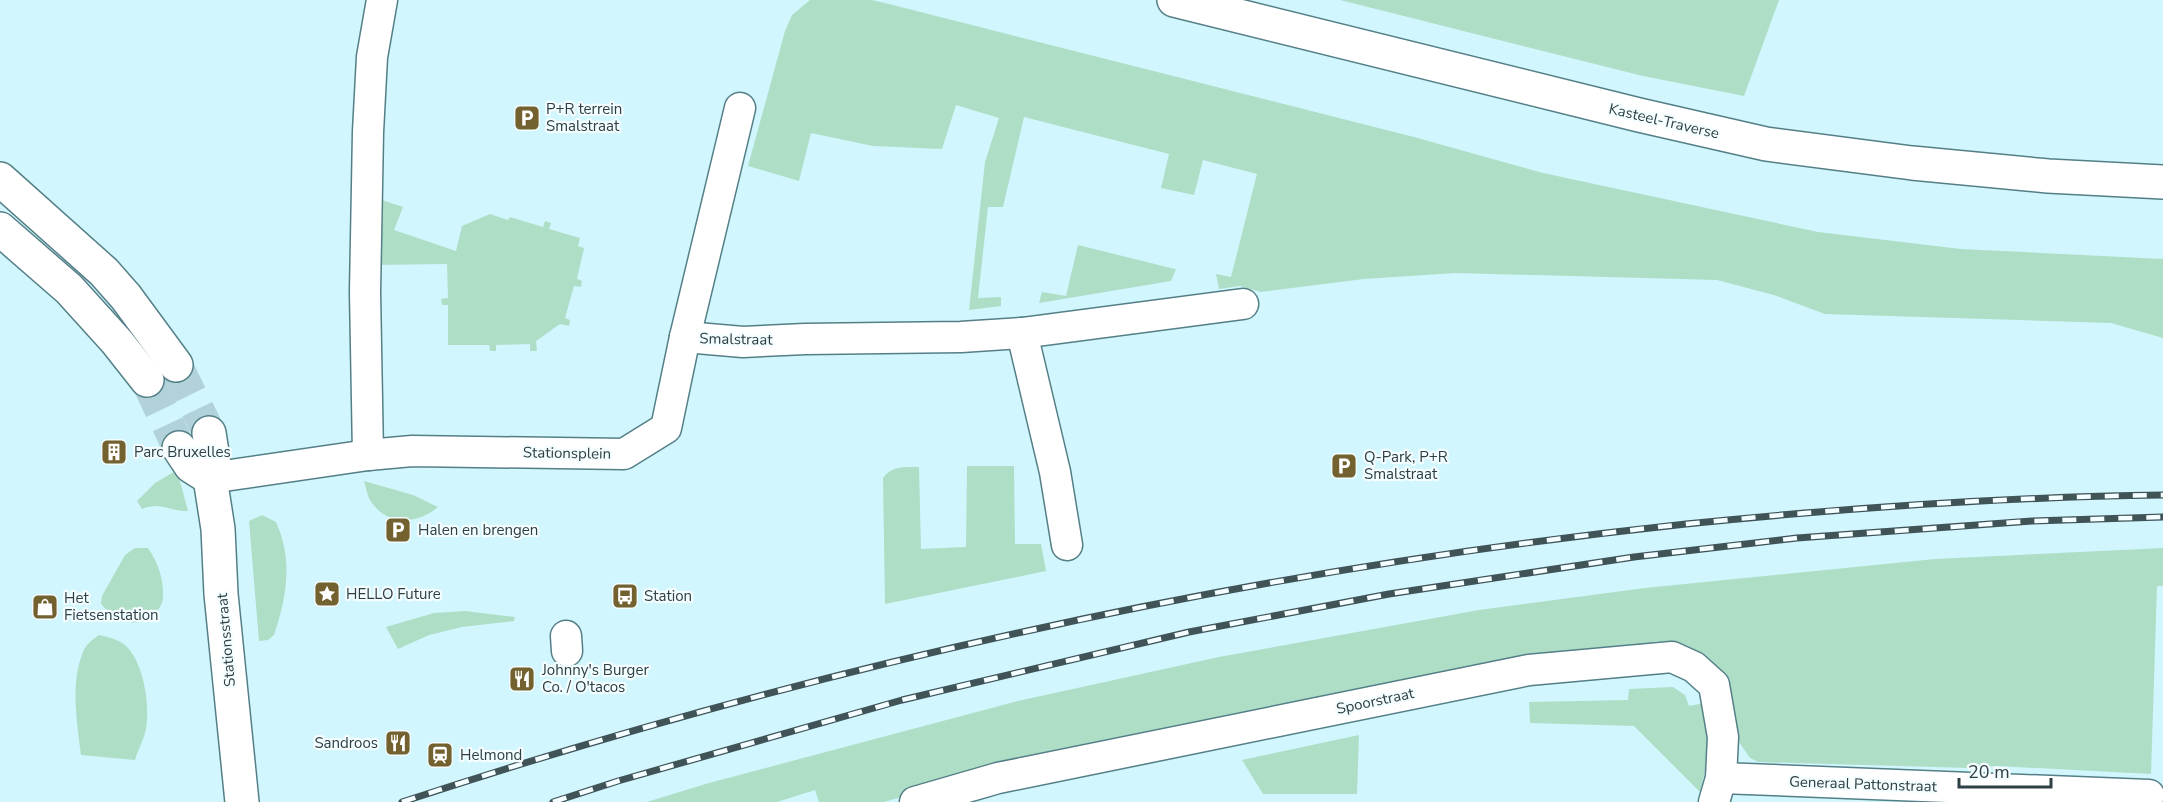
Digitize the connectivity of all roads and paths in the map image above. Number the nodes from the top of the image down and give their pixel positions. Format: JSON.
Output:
{"nodes":[{"id":1,"x":382,"y":0,"type":"edge"},
{"id":2,"x":1174,"y":0,"type":"edge"},
{"id":3,"x":740,"y":108,"type":"dead end"},
{"id":4,"x":0,"y":179,"type":"edge"},
{"id":5,"x":2163,"y":182,"type":"edge"},
{"id":6,"x":0,"y":229,"type":"edge"},
{"id":7,"x":1243,"y":304,"type":"dead end"},
{"id":8,"x":1022,"y":333,"type":"junction"},
{"id":9,"x":685,"y":337,"type":"junction"},
{"id":10,"x":176,"y":365,"type":"tunnel mouth"},
{"id":11,"x":147,"y":380,"type":"tunnel mouth"},
{"id":12,"x":209,"y":433,"type":"tunnel mouth"},
{"id":13,"x":179,"y":448,"type":"tunnel mouth"},
{"id":14,"x":368,"y":455,"type":"junction"},
{"id":15,"x":210,"y":478,"type":"junction"},
{"id":16,"x":1067,"y":544,"type":"dead end"},
{"id":17,"x":1717,"y":790,"type":"edge"},
{"id":18,"x":2149,"y":795,"type":"dead end"},
{"id":19,"x":242,"y":802,"type":"edge"},
{"id":20,"x":915,"y":802,"type":"edge"}],
"edges":[{"from":1,"to":14,"type":"street"},
{"from":2,"to":5,"type":"main road","name":"Kasteel-Traverse"},
{"from":3,"to":9,"type":"street","name":"Smalstraat"},
{"from":4,"to":10,"type":"main road"},
{"from":6,"to":11,"type":"main road"},
{"from":7,"to":8,"type":"street","name":"Smalstraat"},
{"from":8,"to":9,"type":"street","name":"Smalstraat"},
{"from":8,"to":16,"type":"street"},
{"from":9,"to":14,"type":"street","name":"Stationsplein"},
{"from":12,"to":15,"type":"main road","name":"Stationsstraat"},
{"from":13,"to":15,"type":"main road"},
{"from":14,"to":15,"type":"street","name":"Stationsplein"},
{"from":15,"to":19,"type":"main road","name":"Stationsstraat"},
{"from":17,"to":18,"type":"street","name":"Generaal Pattonstraat"},
{"from":17,"to":20,"type":"street","name":"Spoorstraat"}]}
